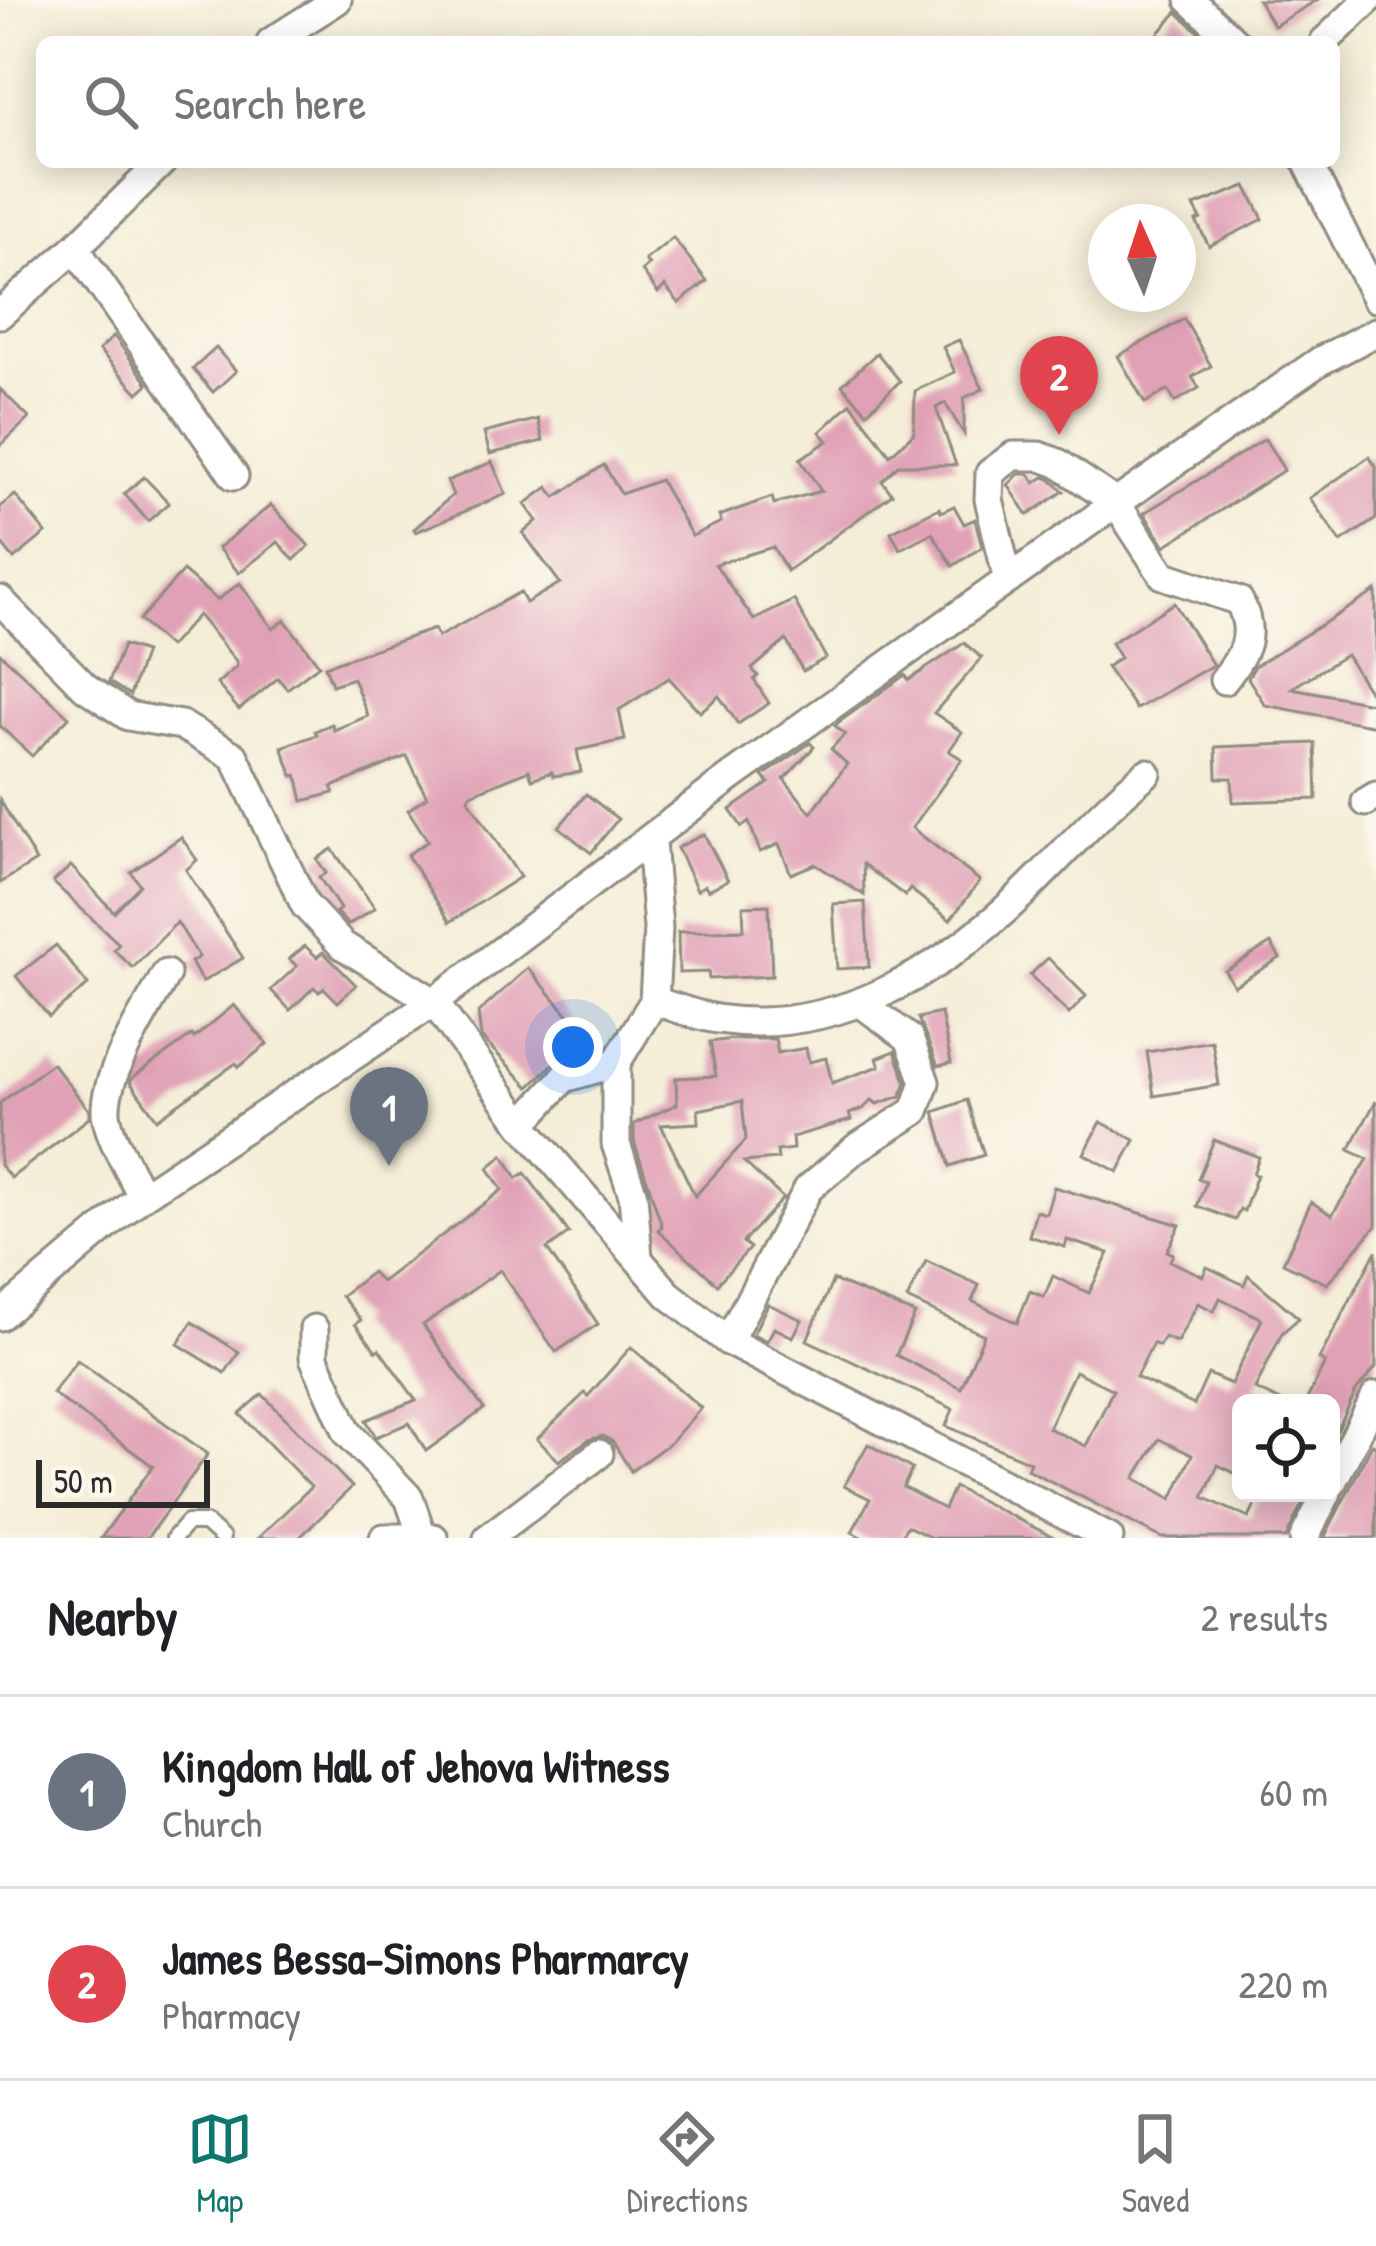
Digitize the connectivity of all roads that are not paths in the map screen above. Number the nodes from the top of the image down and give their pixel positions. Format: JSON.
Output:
{"nodes":[{"id":1,"x":337,"y":0,"type":"edge"},
{"id":2,"x":1190,"y":0,"type":"edge"},
{"id":3,"x":1367,"y":0,"type":"edge"},
{"id":4,"x":280,"y":36,"type":"edge"},
{"id":5,"x":1231,"y":36,"type":"edge"},
{"id":6,"x":1330,"y":36,"type":"edge"},
{"id":7,"x":156,"y":168,"type":"edge"},
{"id":8,"x":1310,"y":168,"type":"edge"},
{"id":9,"x":75,"y":248,"type":"junction"},
{"id":10,"x":1376,"y":298,"type":"edge"},
{"id":11,"x":0,"y":314,"type":"edge"},
{"id":12,"x":1376,"y":332,"type":"edge"},
{"id":13,"x":234,"y":476,"type":"dead end"},
{"id":14,"x":1116,"y":503,"type":"junction"},
{"id":15,"x":1008,"y":580,"type":"junction"},
{"id":16,"x":0,"y":599,"type":"edge"},
{"id":17,"x":1224,"y":680,"type":"dead end"},
{"id":18,"x":1147,"y":773,"type":"dead end"},
{"id":19,"x":651,"y":841,"type":"junction"},
{"id":20,"x":166,"y":974,"type":"dead end"},
{"id":21,"x":654,"y":1001,"type":"junction"},
{"id":22,"x":434,"y":1002,"type":"junction"},
{"id":23,"x":861,"y":1003,"type":"junction"},
{"id":24,"x":616,"y":1063,"type":"junction"},
{"id":25,"x":522,"y":1124,"type":"junction"},
{"id":26,"x":142,"y":1196,"type":"junction"},
{"id":27,"x":638,"y":1257,"type":"junction"},
{"id":28,"x":0,"y":1316,"type":"edge"},
{"id":29,"x":314,"y":1329,"type":"dead end"},
{"id":30,"x":728,"y":1341,"type":"junction"},
{"id":31,"x":1376,"y":1396,"type":"edge"},
{"id":32,"x":599,"y":1454,"type":"dead end"},
{"id":33,"x":1340,"y":1466,"type":"edge"},
{"id":34,"x":1322,"y":1502,"type":"edge"},
{"id":35,"x":427,"y":1537,"type":"edge"},
{"id":36,"x":174,"y":1538,"type":"edge"},
{"id":37,"x":221,"y":1538,"type":"edge"},
{"id":38,"x":384,"y":1538,"type":"edge"},
{"id":39,"x":488,"y":1538,"type":"edge"},
{"id":40,"x":1109,"y":1538,"type":"edge"},
{"id":41,"x":1304,"y":1538,"type":"edge"}],
"edges":[{"from":1,"to":4,"type":"street"},
{"from":2,"to":5,"type":"street"},
{"from":3,"to":6,"type":"street"},
{"from":7,"to":9,"type":"street"},
{"from":8,"to":10,"type":"street"},
{"from":9,"to":11,"type":"street"},
{"from":9,"to":13,"type":"street"},
{"from":12,"to":14,"type":"street"},
{"from":14,"to":15,"type":"street"},
{"from":14,"to":15,"type":"street"},
{"from":14,"to":17,"type":"street"},
{"from":15,"to":19,"type":"street"},
{"from":16,"to":22,"type":"street"},
{"from":18,"to":23,"type":"street"},
{"from":19,"to":21,"type":"street"},
{"from":19,"to":22,"type":"street"},
{"from":20,"to":26,"type":"street"},
{"from":21,"to":23,"type":"street"},
{"from":21,"to":24,"type":"street"},
{"from":22,"to":25,"type":"street"},
{"from":22,"to":26,"type":"street"},
{"from":23,"to":30,"type":"street"},
{"from":24,"to":25,"type":"street"},
{"from":24,"to":27,"type":"street"},
{"from":25,"to":27,"type":"street"},
{"from":26,"to":28,"type":"street"},
{"from":27,"to":30,"type":"street"},
{"from":29,"to":35,"type":"street"},
{"from":30,"to":40,"type":"street"},
{"from":31,"to":33,"type":"street"},
{"from":32,"to":39,"type":"street"},
{"from":34,"to":41,"type":"street"},
{"from":35,"to":38,"type":"street"},
{"from":36,"to":37,"type":"lane"}]}
